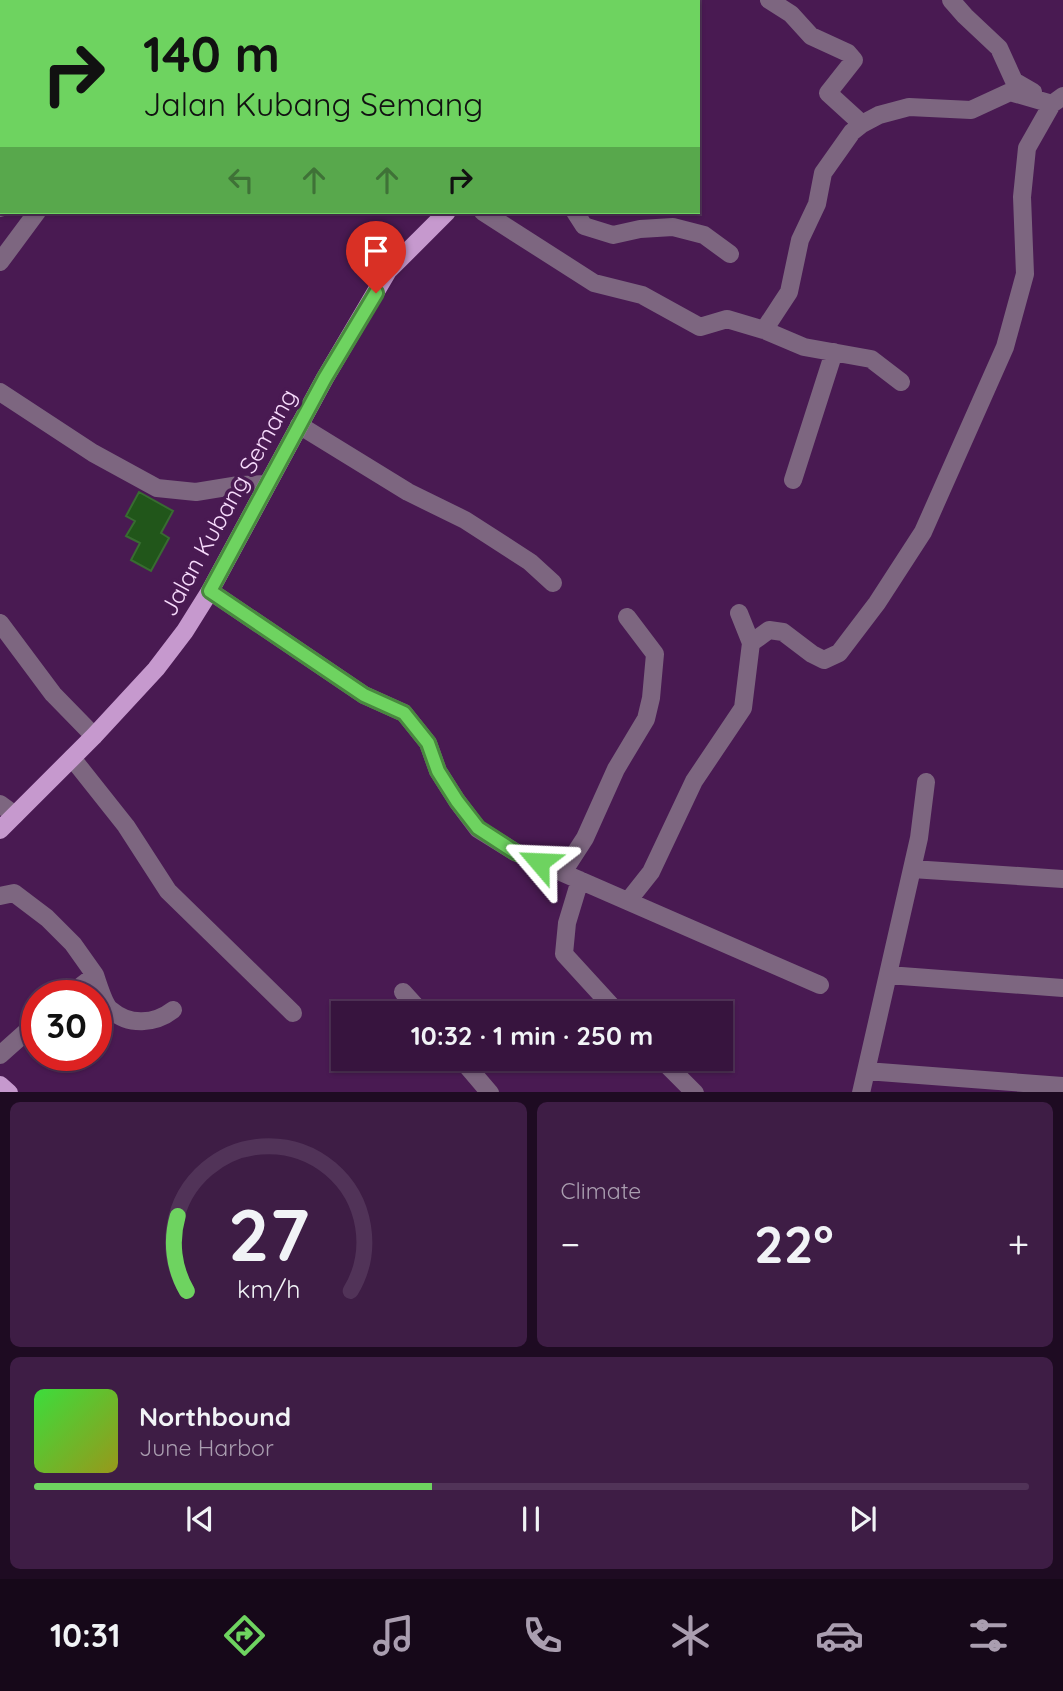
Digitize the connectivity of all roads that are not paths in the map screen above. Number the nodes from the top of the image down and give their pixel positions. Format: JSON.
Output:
{"nodes":[{"id":1,"x":769,"y":0,"type":"edge"},
{"id":2,"x":951,"y":0,"type":"edge"},
{"id":3,"x":1058,"y":100,"type":"edge"},
{"id":4,"x":862,"y":124,"type":"junction"},
{"id":5,"x":36,"y":214,"type":"edge"},
{"id":6,"x":445,"y":214,"type":"edge"},
{"id":7,"x":485,"y":214,"type":"edge"},
{"id":8,"x":576,"y":214,"type":"edge"},
{"id":9,"x":730,"y":254,"type":"dead end"},
{"id":10,"x":0,"y":262,"type":"edge"},
{"id":11,"x":764,"y":330,"type":"junction"},
{"id":12,"x":834,"y":352,"type":"junction"},
{"id":13,"x":901,"y":382,"type":"dead end"},
{"id":14,"x":0,"y":392,"type":"edge"},
{"id":15,"x":299,"y":425,"type":"junction"},
{"id":16,"x":793,"y":480,"type":"dead end"},
{"id":17,"x":267,"y":484,"type":"junction"},
{"id":18,"x":553,"y":583,"type":"dead end"},
{"id":19,"x":210,"y":591,"type":"junction"},
{"id":20,"x":739,"y":612,"type":"dead end"},
{"id":21,"x":627,"y":617,"type":"dead end"},
{"id":22,"x":0,"y":623,"type":"edge"},
{"id":23,"x":751,"y":643,"type":"junction"},
{"id":24,"x":94,"y":736,"type":"junction"},
{"id":25,"x":72,"y":758,"type":"junction"},
{"id":26,"x":926,"y":782,"type":"dead end"},
{"id":27,"x":7,"y":809,"type":"edge"},
{"id":28,"x":0,"y":830,"type":"edge"},
{"id":29,"x":912,"y":869,"type":"junction"},
{"id":30,"x":563,"y":873,"type":"junction"},
{"id":31,"x":1063,"y":879,"type":"edge"},
{"id":32,"x":580,"y":880,"type":"junction"},
{"id":33,"x":0,"y":896,"type":"edge"},
{"id":34,"x":628,"y":901,"type":"junction"},
{"id":35,"x":94,"y":975,"type":"junction"},
{"id":36,"x":888,"y":975,"type":"junction"},
{"id":37,"x":88,"y":980,"type":"edge"},
{"id":38,"x":820,"y":985,"type":"dead end"},
{"id":39,"x":1063,"y":988,"type":"edge"},
{"id":40,"x":403,"y":992,"type":"dead end"},
{"id":41,"x":411,"y":1001,"type":"edge"},
{"id":42,"x":607,"y":1001,"type":"edge"},
{"id":43,"x":173,"y":1010,"type":"dead end"},
{"id":44,"x":293,"y":1013,"type":"dead end"},
{"id":45,"x":21,"y":1036,"type":"edge"},
{"id":46,"x":0,"y":1055,"type":"edge"},
{"id":47,"x":471,"y":1071,"type":"edge"},
{"id":48,"x":673,"y":1071,"type":"edge"},
{"id":49,"x":866,"y":1071,"type":"junction"},
{"id":50,"x":1063,"y":1086,"type":"edge"},
{"id":51,"x":489,"y":1092,"type":"edge"},
{"id":52,"x":694,"y":1092,"type":"edge"},
{"id":53,"x":861,"y":1092,"type":"edge"}],
"edges":[{"from":1,"to":4,"type":"street"},
{"from":2,"to":3,"type":"street"},
{"from":3,"to":4,"type":"street"},
{"from":3,"to":23,"type":"street"},
{"from":4,"to":11,"type":"street"},
{"from":5,"to":10,"type":"street"},
{"from":6,"to":15,"type":"main road","name":"Jalan Kubang Semang"},
{"from":7,"to":11,"type":"street"},
{"from":8,"to":9,"type":"street"},
{"from":11,"to":12,"type":"street"},
{"from":12,"to":13,"type":"street"},
{"from":12,"to":16,"type":"street"},
{"from":14,"to":17,"type":"street"},
{"from":15,"to":17,"type":"main road","name":"Jalan Kubang Semang"},
{"from":15,"to":18,"type":"street"},
{"from":17,"to":19,"type":"main road","name":"Jalan Kubang Semang"},
{"from":19,"to":24,"type":"main road","name":"Jalan Kubang Semang"},
{"from":19,"to":30,"type":"street"},
{"from":20,"to":23,"type":"street"},
{"from":21,"to":30,"type":"street"},
{"from":22,"to":24,"type":"street"},
{"from":23,"to":34,"type":"street"},
{"from":24,"to":25,"type":"main road","name":"Jalan Kubang Semang"},
{"from":25,"to":27,"type":"main road","name":"Jalan Kubang Semang"},
{"from":25,"to":44,"type":"street"},
{"from":26,"to":29,"type":"street"},
{"from":27,"to":28,"type":"main road","name":"Jalan Kubang Semang"},
{"from":29,"to":31,"type":"street"},
{"from":29,"to":36,"type":"street"},
{"from":30,"to":32,"type":"street"},
{"from":32,"to":34,"type":"street"},
{"from":32,"to":42,"type":"street"},
{"from":33,"to":35,"type":"street"},
{"from":34,"to":38,"type":"street"},
{"from":35,"to":37,"type":"street"},
{"from":35,"to":43,"type":"street"},
{"from":36,"to":39,"type":"street"},
{"from":36,"to":49,"type":"street"},
{"from":40,"to":41,"type":"street"},
{"from":45,"to":46,"type":"street"},
{"from":47,"to":51,"type":"street"},
{"from":48,"to":52,"type":"street"},
{"from":49,"to":50,"type":"street"},
{"from":49,"to":53,"type":"street"}]}
